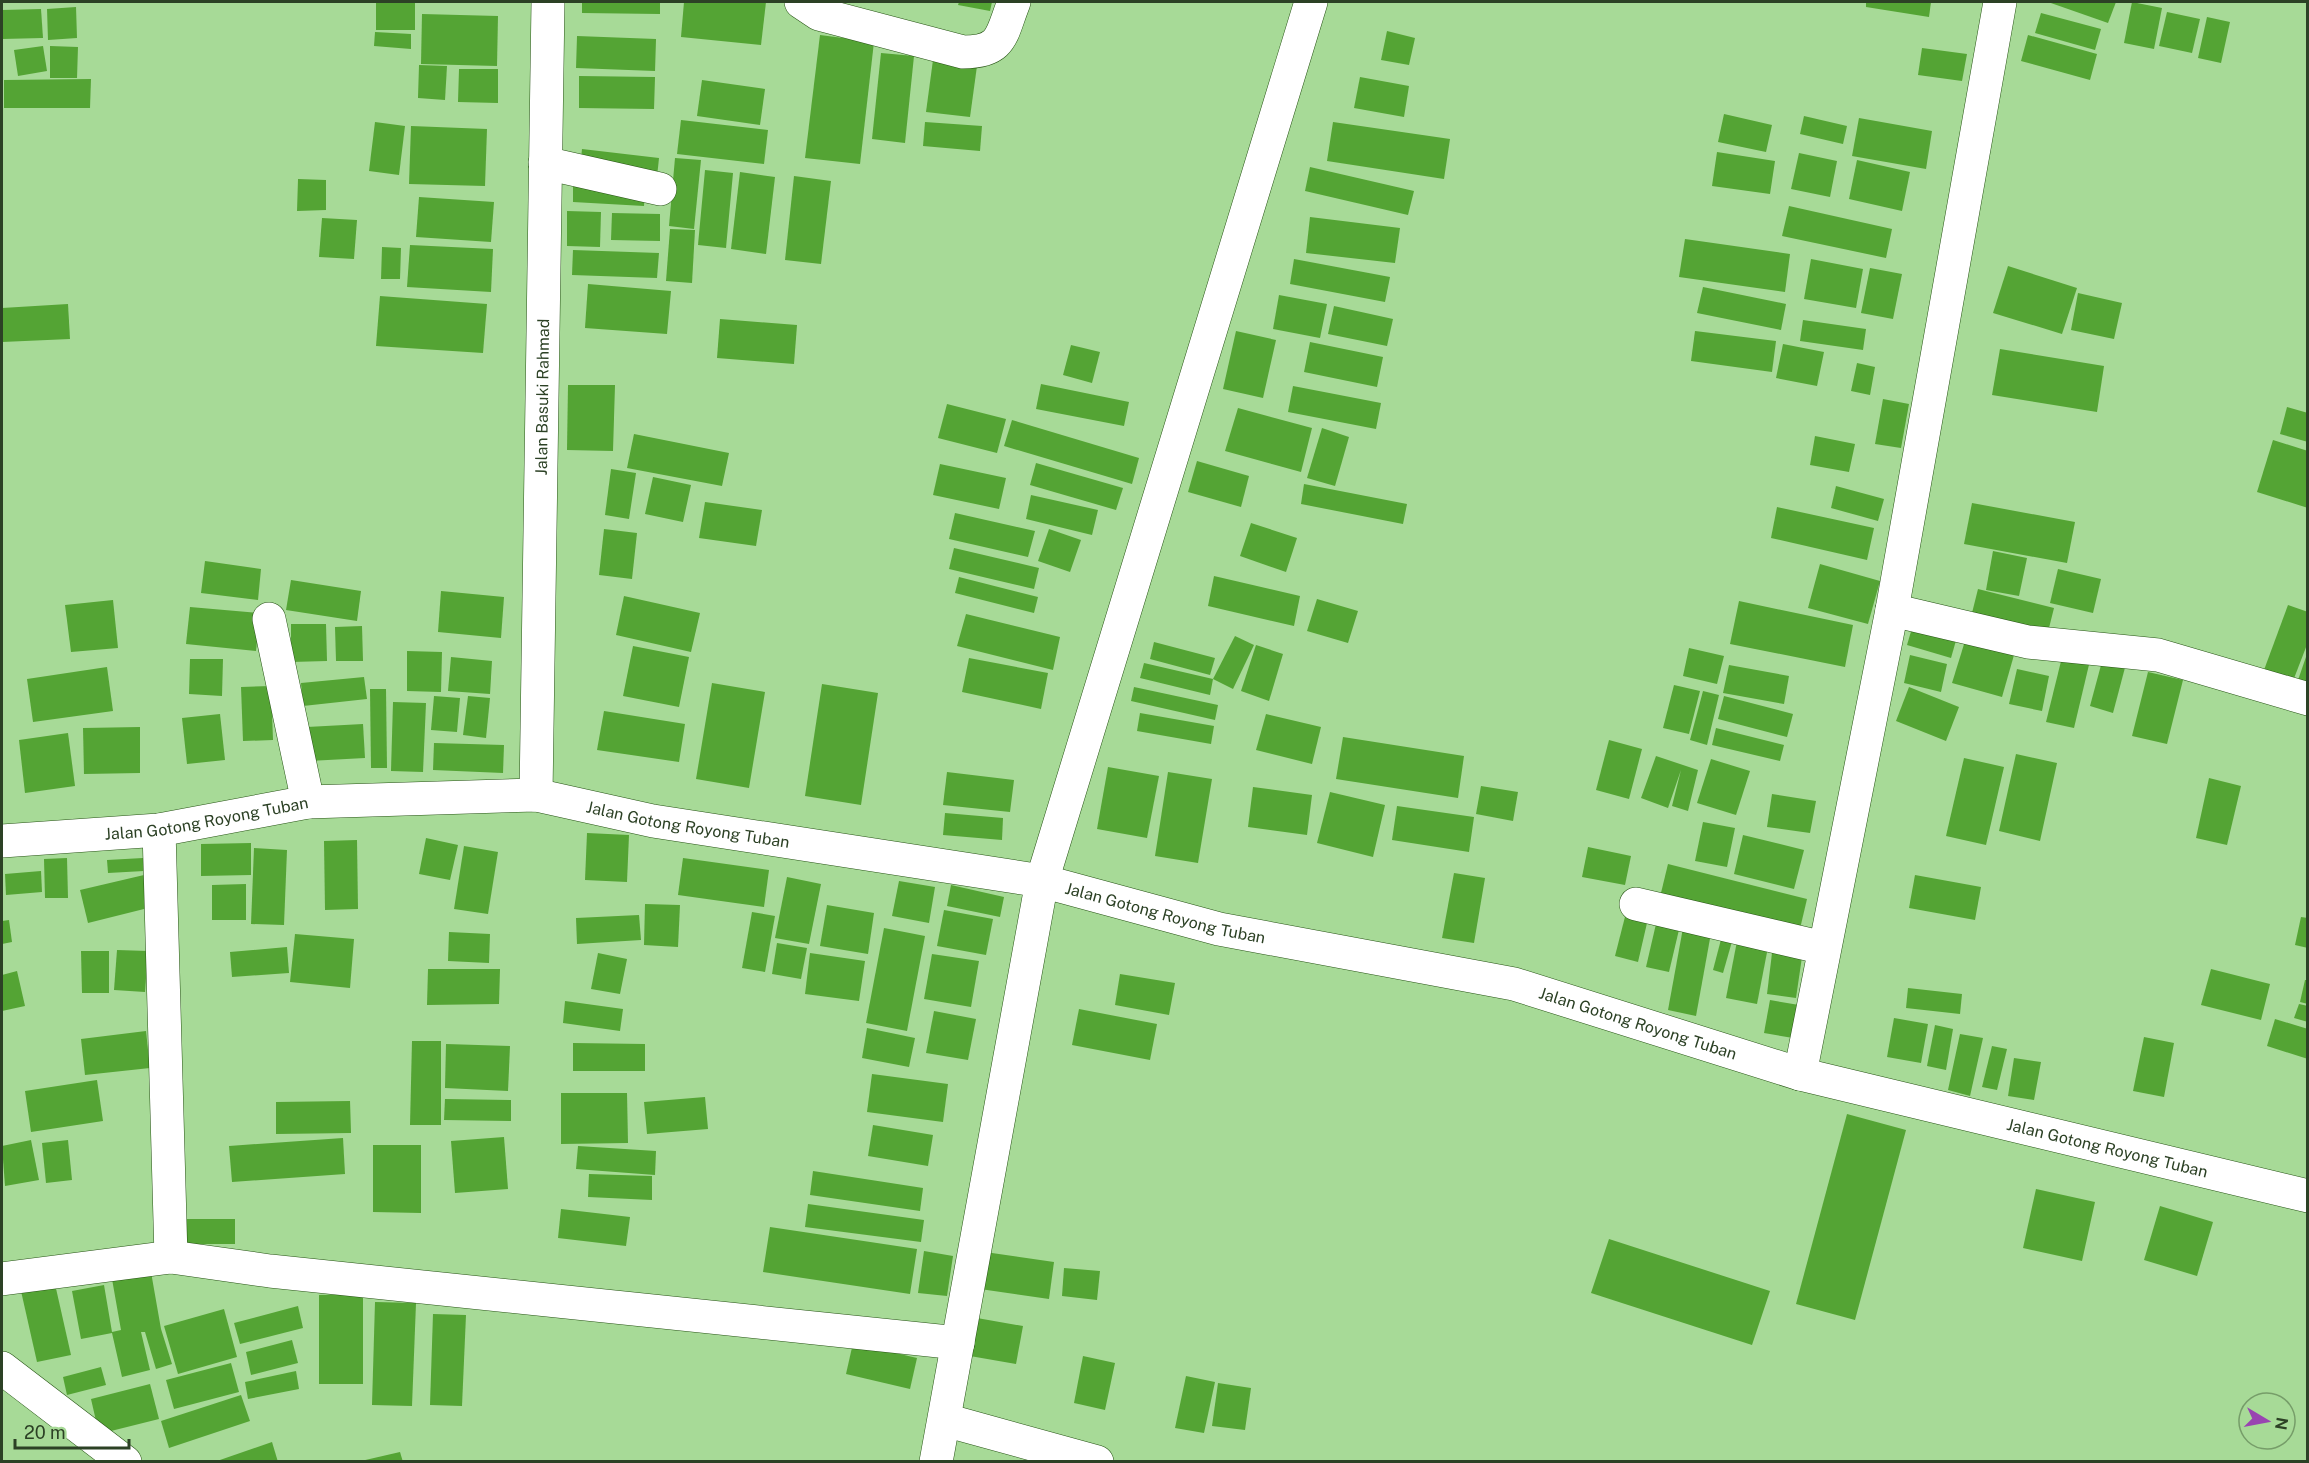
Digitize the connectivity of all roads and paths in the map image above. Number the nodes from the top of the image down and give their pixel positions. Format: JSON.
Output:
{"nodes":[{"id":1,"x":548,"y":2,"type":"edge"},
{"id":2,"x":801,"y":2,"type":"edge"},
{"id":3,"x":1014,"y":2,"type":"edge"},
{"id":4,"x":1311,"y":2,"type":"edge"},
{"id":5,"x":2000,"y":2,"type":"edge"},
{"id":6,"x":545,"y":163,"type":"junction"},
{"id":7,"x":660,"y":189,"type":"dead end"},
{"id":8,"x":1892,"y":610,"type":"junction"},
{"id":9,"x":269,"y":619,"type":"dead end"},
{"id":10,"x":2307,"y":699,"type":"edge"},
{"id":11,"x":536,"y":795,"type":"junction"},
{"id":12,"x":308,"y":802,"type":"junction"},
{"id":13,"x":159,"y":830,"type":"junction"},
{"id":14,"x":2,"y":842,"type":"edge"},
{"id":15,"x":1042,"y":881,"type":"junction"},
{"id":16,"x":1636,"y":904,"type":"dead end"},
{"id":17,"x":1824,"y":948,"type":"junction"},
{"id":18,"x":1800,"y":1074,"type":"junction"},
{"id":19,"x":2307,"y":1196,"type":"edge"},
{"id":20,"x":171,"y":1257,"type":"junction"},
{"id":21,"x":2,"y":1279,"type":"edge"},
{"id":22,"x":958,"y":1343,"type":"junction"},
{"id":23,"x":2,"y":1368,"type":"edge"},
{"id":24,"x":945,"y":1420,"type":"junction"},
{"id":25,"x":125,"y":1461,"type":"edge"},
{"id":26,"x":936,"y":1461,"type":"edge"},
{"id":27,"x":1097,"y":1461,"type":"edge"}],
"edges":[{"from":1,"to":6,"type":"street","name":"Jalan Basuki Rahmad"},
{"from":2,"to":3,"type":"street"},
{"from":4,"to":15,"type":"street"},
{"from":5,"to":8,"type":"street"},
{"from":6,"to":7,"type":"street"},
{"from":6,"to":11,"type":"street","name":"Jalan Basuki Rahmad"},
{"from":8,"to":10,"type":"street"},
{"from":8,"to":17,"type":"street"},
{"from":9,"to":12,"type":"street"},
{"from":11,"to":12,"type":"street","name":"Jalan Gotong Royong Tuban"},
{"from":11,"to":15,"type":"street","name":"Jalan Gotong Royong Tuban"},
{"from":12,"to":13,"type":"street","name":"Jalan Gotong Royong Tuban"},
{"from":13,"to":14,"type":"street","name":"Jalan Gotong Royong Tuban"},
{"from":13,"to":20,"type":"street"},
{"from":15,"to":18,"type":"street","name":"Jalan Gotong Royong Tuban"},
{"from":15,"to":22,"type":"street"},
{"from":16,"to":17,"type":"street"},
{"from":17,"to":18,"type":"street"},
{"from":18,"to":19,"type":"street","name":"Jalan Gotong Royong Tuban"},
{"from":20,"to":21,"type":"street"},
{"from":20,"to":22,"type":"street"},
{"from":22,"to":24,"type":"street"},
{"from":23,"to":25,"type":"street"},
{"from":24,"to":26,"type":"street"},
{"from":24,"to":27,"type":"street"}]}
